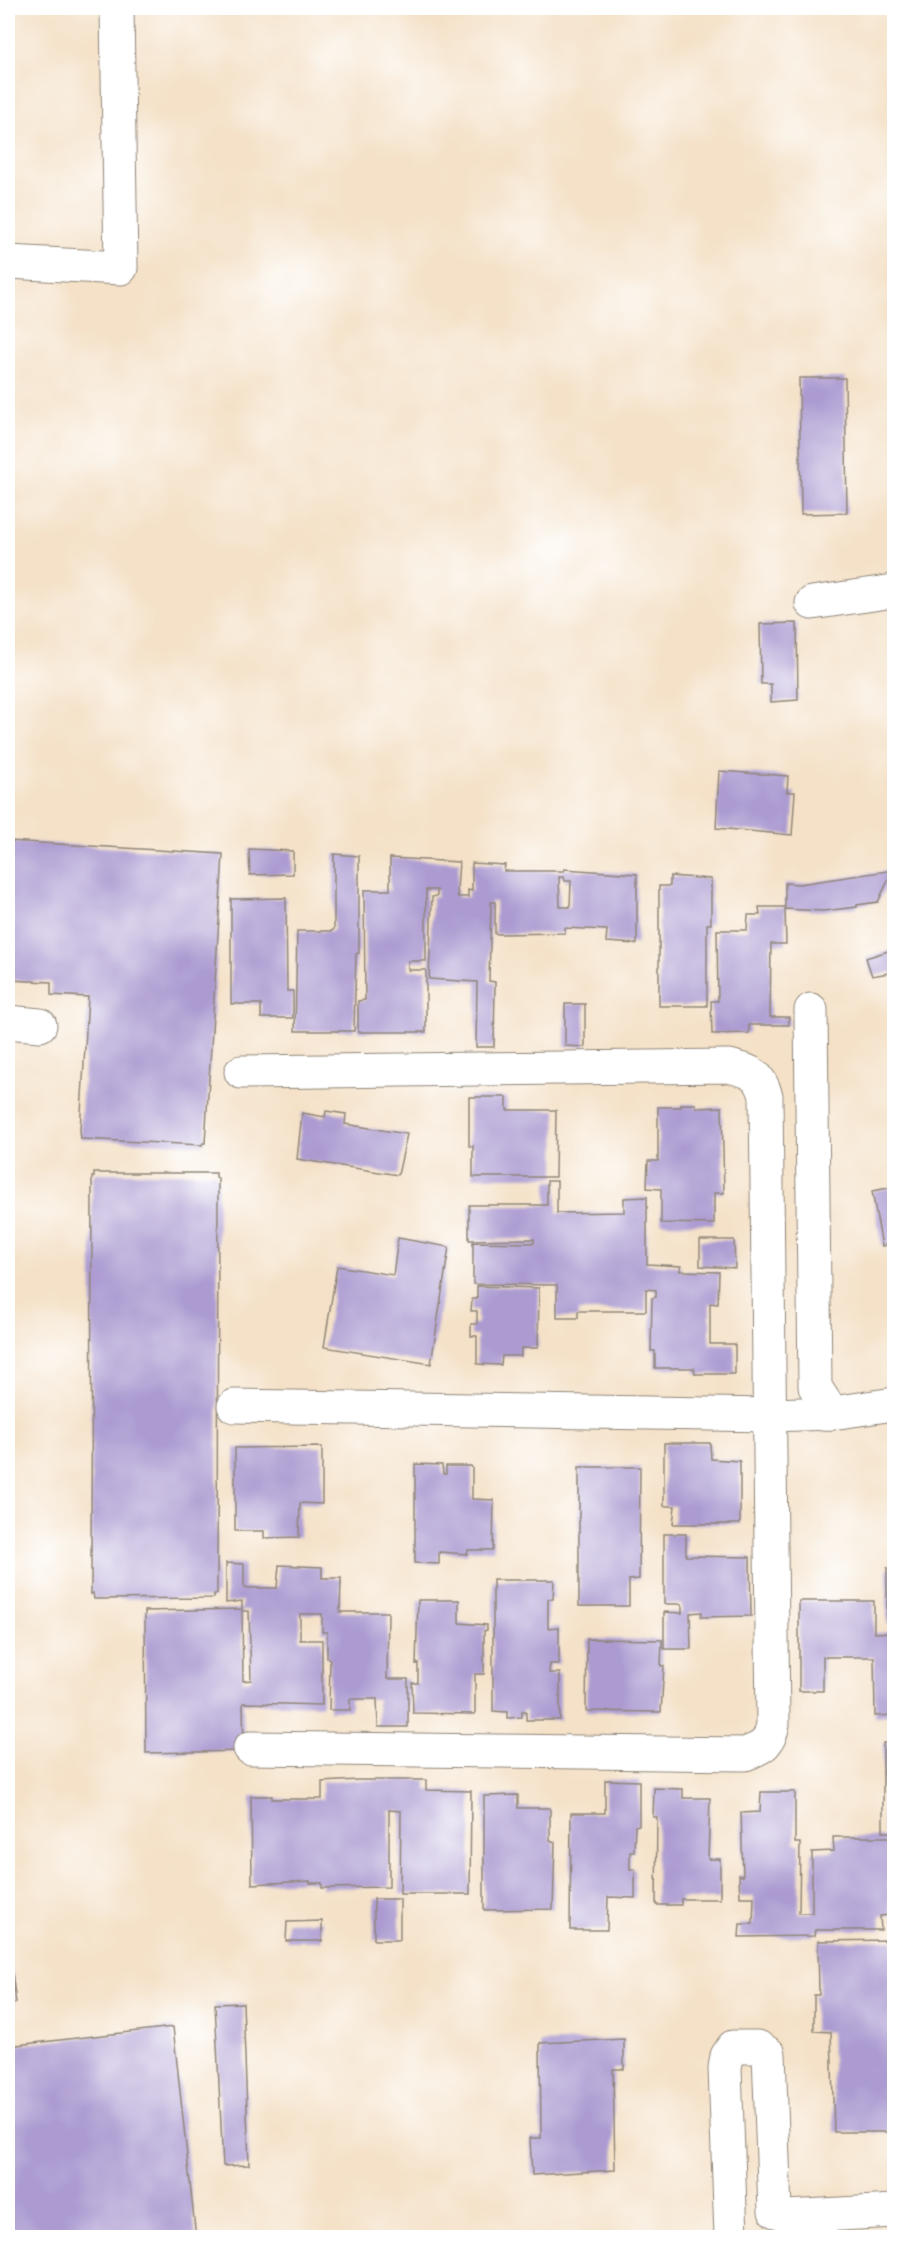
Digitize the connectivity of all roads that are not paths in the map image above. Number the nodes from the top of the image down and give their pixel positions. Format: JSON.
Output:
{"nodes":[{"id":1,"x":117,"y":8,"type":"edge"},
{"id":2,"x":8,"y":262,"type":"edge"},
{"id":3,"x":894,"y":591,"type":"edge"},
{"id":4,"x":812,"y":603,"type":"dead end"},
{"id":5,"x":811,"y":1010,"type":"dead end"},
{"id":6,"x":8,"y":1022,"type":"edge"},
{"id":7,"x":40,"y":1025,"type":"dead end"},
{"id":8,"x":241,"y":1072,"type":"dead end"},
{"id":9,"x":894,"y":1404,"type":"edge"},
{"id":10,"x":234,"y":1406,"type":"dead end"},
{"id":11,"x":832,"y":1413,"type":"junction"},
{"id":12,"x":770,"y":1415,"type":"junction"},
{"id":13,"x":250,"y":1748,"type":"dead end"},
{"id":14,"x":894,"y":2211,"type":"edge"},
{"id":15,"x":787,"y":2222,"type":"edge"},
{"id":16,"x":730,"y":2237,"type":"edge"}],
"edges":[{"from":1,"to":2,"type":"street"},
{"from":3,"to":4,"type":"street"},
{"from":5,"to":11,"type":"street"},
{"from":6,"to":7,"type":"street"},
{"from":8,"to":12,"type":"street"},
{"from":9,"to":11,"type":"street"},
{"from":10,"to":12,"type":"street"},
{"from":11,"to":12,"type":"street"},
{"from":12,"to":13,"type":"street"},
{"from":14,"to":15,"type":"street"},
{"from":15,"to":16,"type":"street"},
{"from":15,"to":16,"type":"street"}]}
